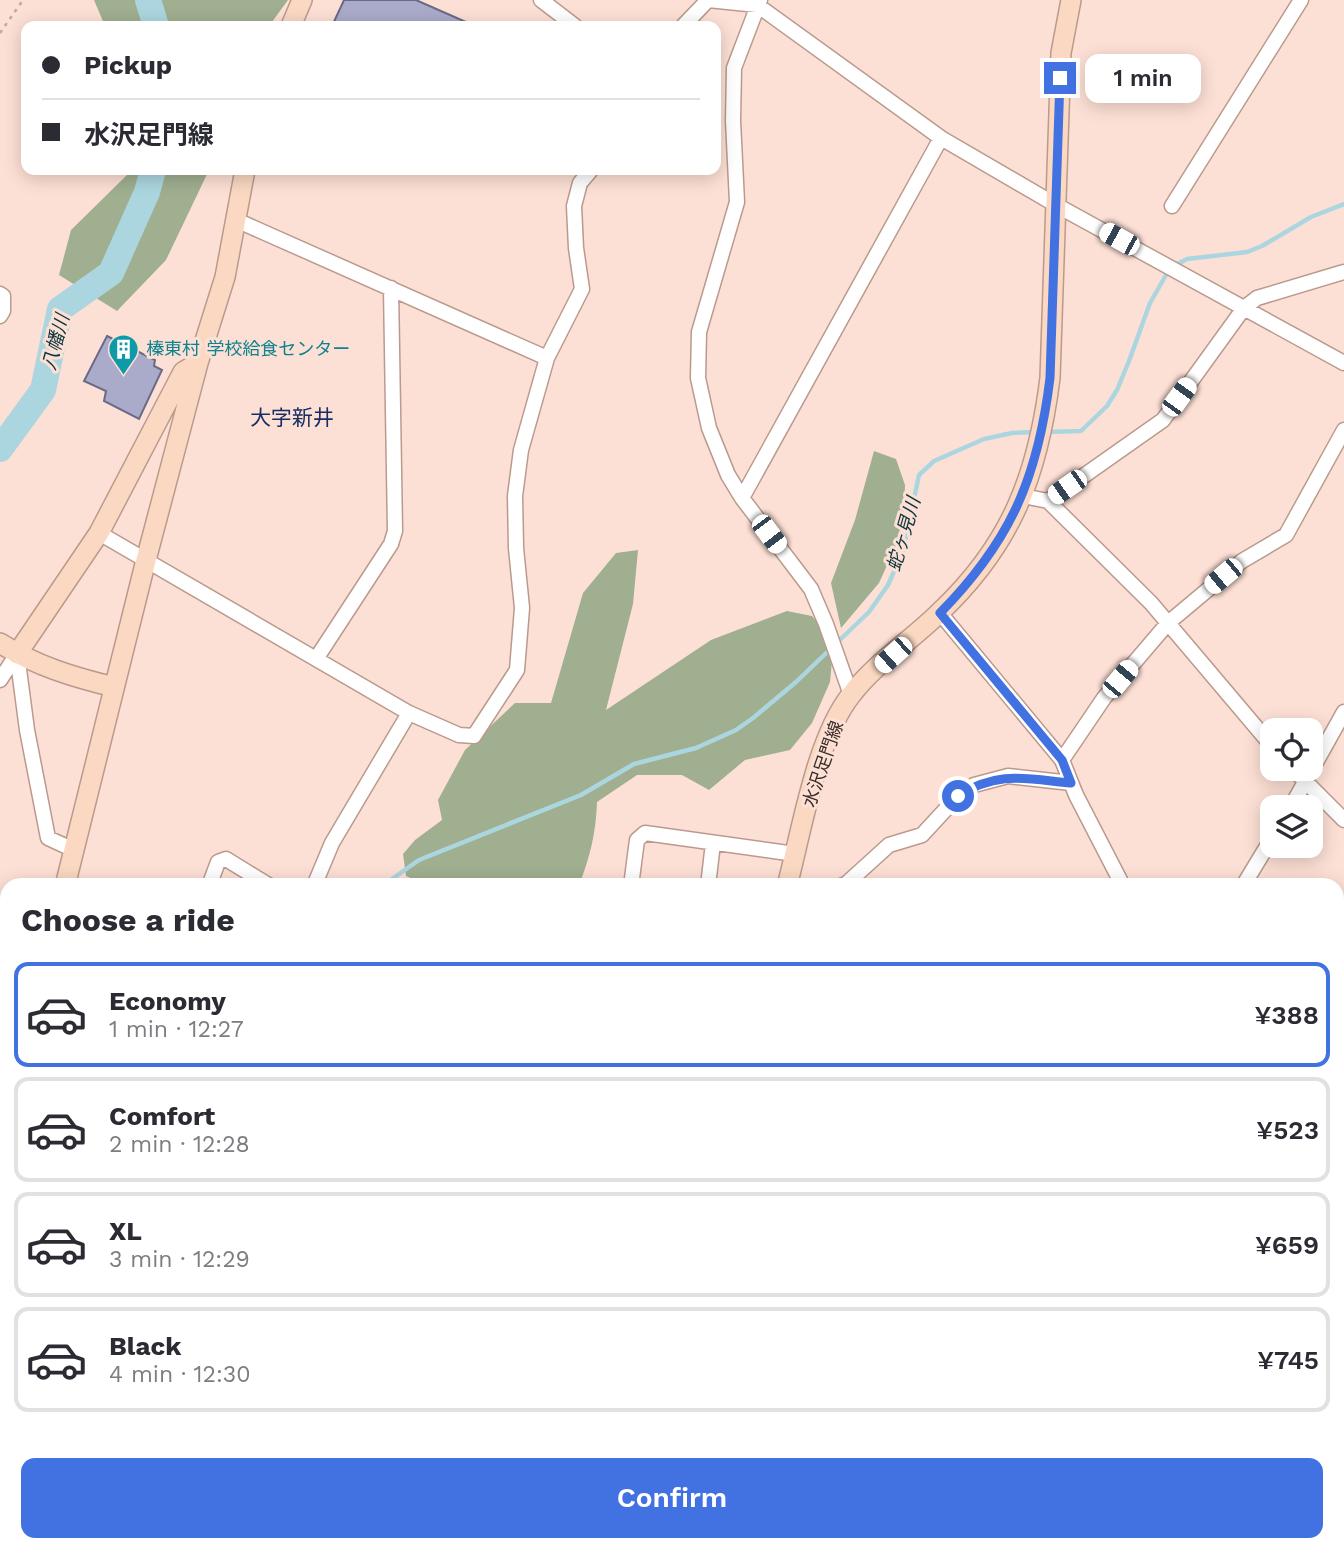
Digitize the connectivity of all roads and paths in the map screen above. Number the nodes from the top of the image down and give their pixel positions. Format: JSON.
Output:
{"nodes":[{"id":1,"x":23,"y":0,"type":"edge"},
{"id":2,"x":302,"y":0,"type":"edge"},
{"id":3,"x":541,"y":0,"type":"edge"},
{"id":4,"x":1071,"y":0,"type":"edge"},
{"id":5,"x":1301,"y":0,"type":"edge"},
{"id":6,"x":759,"y":2,"type":"edge"},
{"id":7,"x":293,"y":21,"type":"edge"},
{"id":8,"x":568,"y":21,"type":"edge"},
{"id":9,"x":688,"y":21,"type":"edge"},
{"id":10,"x":0,"y":33,"type":"edge"},
{"id":11,"x":941,"y":138,"type":"junction"},
{"id":12,"x":244,"y":175,"type":"edge"},
{"id":13,"x":587,"y":175,"type":"edge"},
{"id":14,"x":1056,"y":205,"type":"junction"},
{"id":15,"x":1172,"y":205,"type":"dead end"},
{"id":16,"x":236,"y":220,"type":"junction"},
{"id":17,"x":1344,"y":272,"type":"edge"},
{"id":18,"x":391,"y":288,"type":"junction"},
{"id":19,"x":0,"y":294,"type":"edge"},
{"id":20,"x":1244,"y":307,"type":"junction"},
{"id":21,"x":0,"y":316,"type":"edge"},
{"id":22,"x":547,"y":358,"type":"junction"},
{"id":23,"x":198,"y":363,"type":"junction"},
{"id":24,"x":1344,"y":363,"type":"edge"},
{"id":25,"x":1344,"y":430,"type":"edge"},
{"id":26,"x":1023,"y":496,"type":"junction"},
{"id":27,"x":742,"y":498,"type":"junction"},
{"id":28,"x":1048,"y":501,"type":"junction"},
{"id":29,"x":99,"y":533,"type":"junction"},
{"id":30,"x":146,"y":560,"type":"junction"},
{"id":31,"x":940,"y":613,"type":"junction"},
{"id":32,"x":1168,"y":623,"type":"junction"},
{"id":33,"x":8,"y":648,"type":"edge"},
{"id":34,"x":316,"y":659,"type":"junction"},
{"id":35,"x":0,"y":680,"type":"edge"},
{"id":36,"x":114,"y":687,"type":"junction"},
{"id":37,"x":851,"y":695,"type":"junction"},
{"id":38,"x":1344,"y":712,"type":"edge"},
{"id":39,"x":409,"y":713,"type":"junction"},
{"id":40,"x":1260,"y":732,"type":"edge"},
{"id":41,"x":1062,"y":760,"type":"junction"},
{"id":42,"x":1071,"y":783,"type":"junction"},
{"id":43,"x":1306,"y":783,"type":"junction"},
{"id":44,"x":1298,"y":795,"type":"edge"},
{"id":45,"x":1344,"y":820,"type":"edge"},
{"id":46,"x":713,"y":843,"type":"junction"},
{"id":47,"x":74,"y":850,"type":"junction"},
{"id":48,"x":796,"y":854,"type":"junction"},
{"id":49,"x":1260,"y":858,"type":"edge"},
{"id":50,"x":67,"y":878,"type":"edge"},
{"id":51,"x":212,"y":878,"type":"edge"},
{"id":52,"x":257,"y":878,"type":"edge"},
{"id":53,"x":317,"y":878,"type":"edge"},
{"id":54,"x":632,"y":878,"type":"edge"},
{"id":55,"x":709,"y":878,"type":"edge"},
{"id":56,"x":789,"y":878,"type":"edge"},
{"id":57,"x":853,"y":878,"type":"edge"},
{"id":58,"x":1120,"y":878,"type":"edge"},
{"id":59,"x":1248,"y":878,"type":"edge"}],
"edges":[{"from":1,"to":10,"type":"path"},
{"from":2,"to":7,"type":"street"},
{"from":3,"to":8,"type":"street"},
{"from":4,"to":14,"type":"street","name":"水沢足門線"},
{"from":5,"to":15,"type":"street"},
{"from":6,"to":9,"type":"street"},
{"from":6,"to":11,"type":"street"},
{"from":6,"to":27,"type":"street"},
{"from":11,"to":14,"type":"street"},
{"from":11,"to":27,"type":"street"},
{"from":12,"to":16,"type":"street"},
{"from":13,"to":22,"type":"street"},
{"from":14,"to":20,"type":"street"},
{"from":14,"to":26,"type":"street","name":"水沢足門線"},
{"from":16,"to":18,"type":"street"},
{"from":16,"to":23,"type":"street"},
{"from":17,"to":20,"type":"street"},
{"from":18,"to":22,"type":"street"},
{"from":18,"to":34,"type":"street"},
{"from":19,"to":21,"type":"street"},
{"from":20,"to":24,"type":"street"},
{"from":20,"to":28,"type":"street"},
{"from":22,"to":39,"type":"street"},
{"from":23,"to":29,"type":"street"},
{"from":23,"to":30,"type":"street"},
{"from":25,"to":32,"type":"street"},
{"from":26,"to":28,"type":"street"},
{"from":26,"to":31,"type":"street","name":"水沢足門線"},
{"from":27,"to":37,"type":"street"},
{"from":28,"to":32,"type":"street"},
{"from":29,"to":30,"type":"street"},
{"from":29,"to":33,"type":"street"},
{"from":30,"to":34,"type":"street"},
{"from":30,"to":36,"type":"street"},
{"from":31,"to":37,"type":"street","name":"水沢足門線"},
{"from":31,"to":41,"type":"street"},
{"from":32,"to":40,"type":"street"},
{"from":32,"to":41,"type":"street"},
{"from":33,"to":35,"type":"street"},
{"from":33,"to":36,"type":"street"},
{"from":33,"to":47,"type":"street"},
{"from":34,"to":39,"type":"street"},
{"from":36,"to":47,"type":"street"},
{"from":37,"to":48,"type":"street","name":"水沢足門線"},
{"from":38,"to":43,"type":"street"},
{"from":39,"to":53,"type":"street"},
{"from":41,"to":42,"type":"street"},
{"from":42,"to":57,"type":"street"},
{"from":42,"to":58,"type":"street"},
{"from":43,"to":44,"type":"street"},
{"from":43,"to":45,"type":"street"},
{"from":46,"to":48,"type":"street"},
{"from":46,"to":54,"type":"street"},
{"from":46,"to":55,"type":"street"},
{"from":47,"to":50,"type":"street"},
{"from":48,"to":56,"type":"street","name":"水沢足門線"},
{"from":49,"to":59,"type":"street"},
{"from":51,"to":52,"type":"street"}]}
